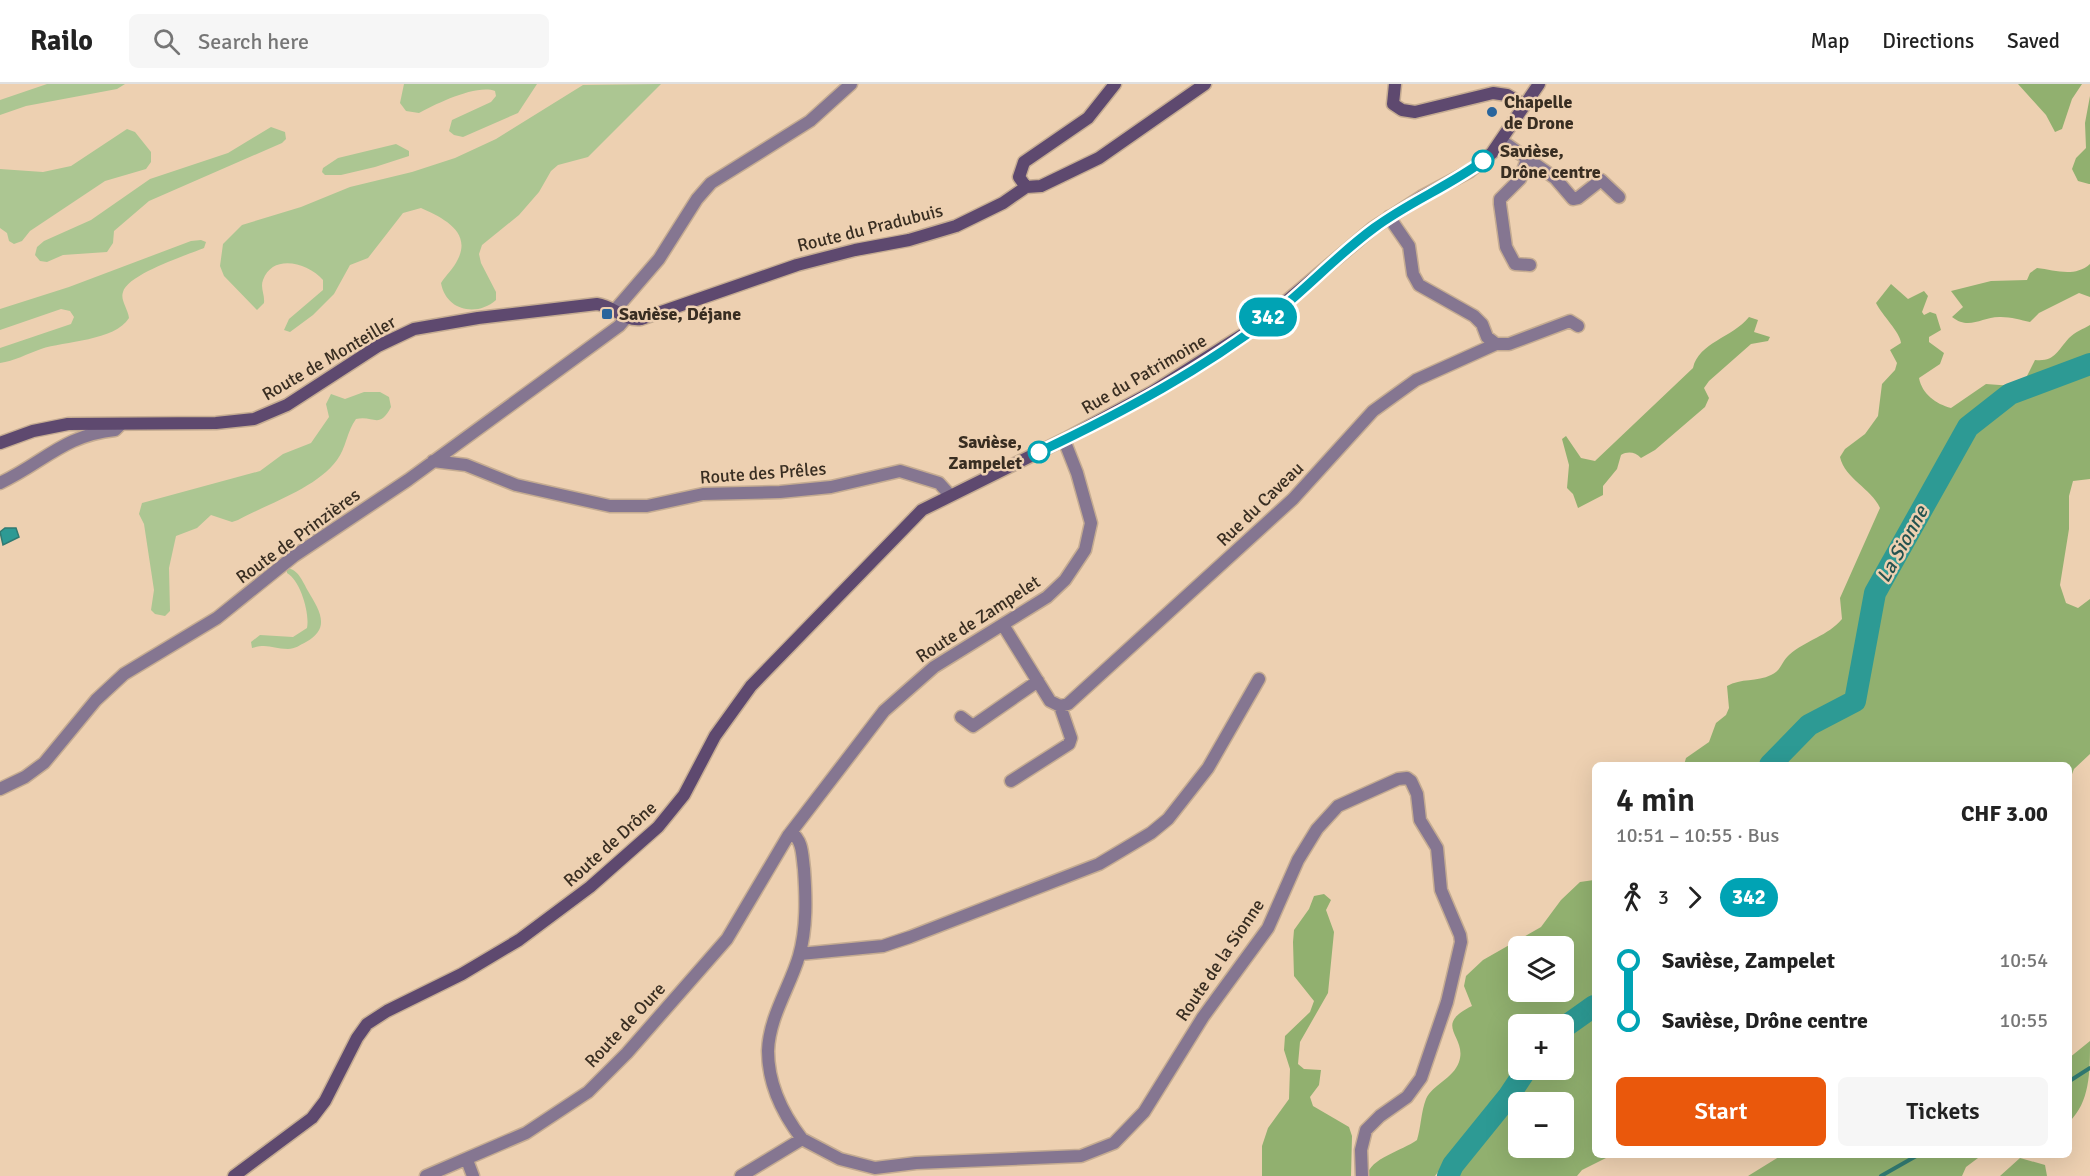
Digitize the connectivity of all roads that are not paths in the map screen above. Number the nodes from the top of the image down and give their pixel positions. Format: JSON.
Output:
{"nodes":[{"id":1,"x":851,"y":84,"type":"edge"},
{"id":2,"x":1115,"y":84,"type":"edge"},
{"id":3,"x":1205,"y":84,"type":"edge"},
{"id":4,"x":1395,"y":84,"type":"edge"},
{"id":5,"x":1539,"y":84,"type":"edge"},
{"id":6,"x":1524,"y":105,"type":"junction"},
{"id":7,"x":1502,"y":141,"type":"junction"},
{"id":8,"x":1527,"y":159,"type":"junction"},
{"id":9,"x":1026,"y":187,"type":"junction"},
{"id":10,"x":1620,"y":197,"type":"dead end"},
{"id":11,"x":1389,"y":217,"type":"junction"},
{"id":12,"x":1530,"y":265,"type":"dead end"},
{"id":13,"x":621,"y":314,"type":"junction"},
{"id":14,"x":1578,"y":326,"type":"dead end"},
{"id":15,"x":1496,"y":345,"type":"junction"},
{"id":16,"x":121,"y":424,"type":"junction"},
{"id":17,"x":1064,"y":440,"type":"junction"},
{"id":18,"x":0,"y":443,"type":"edge"},
{"id":19,"x":433,"y":461,"type":"junction"},
{"id":20,"x":0,"y":483,"type":"edge"},
{"id":21,"x":950,"y":494,"type":"junction"},
{"id":22,"x":1003,"y":625,"type":"junction"},
{"id":23,"x":1259,"y":679,"type":"dead end"},
{"id":24,"x":1038,"y":681,"type":"junction"},
{"id":25,"x":1060,"y":706,"type":"junction"},
{"id":26,"x":962,"y":717,"type":"dead end"},
{"id":27,"x":1011,"y":781,"type":"dead end"},
{"id":28,"x":0,"y":789,"type":"edge"},
{"id":29,"x":791,"y":832,"type":"junction"},
{"id":30,"x":800,"y":954,"type":"junction"},
{"id":31,"x":802,"y":1139,"type":"junction"},
{"id":32,"x":467,"y":1160,"type":"junction"},
{"id":33,"x":234,"y":1176,"type":"edge"},
{"id":34,"x":426,"y":1176,"type":"edge"},
{"id":35,"x":473,"y":1176,"type":"edge"},
{"id":36,"x":741,"y":1176,"type":"edge"},
{"id":37,"x":1362,"y":1176,"type":"edge"}],
"edges":[{"from":1,"to":13,"type":"street","name":"Route de Prinzières"},
{"from":2,"to":9,"type":"street"},
{"from":3,"to":9,"type":"street","name":"Route du Pradubuis"},
{"from":4,"to":6,"type":"street"},
{"from":5,"to":6,"type":"street","name":"Rue du Patrimoine"},
{"from":6,"to":7,"type":"street","name":"Rue du Patrimoine"},
{"from":7,"to":8,"type":"street"},
{"from":7,"to":11,"type":"street","name":"Rue du Patrimoine"},
{"from":8,"to":10,"type":"street"},
{"from":8,"to":12,"type":"street"},
{"from":9,"to":13,"type":"street","name":"Route du Pradubuis"},
{"from":11,"to":15,"type":"street"},
{"from":11,"to":17,"type":"street","name":"Rue du Patrimoine"},
{"from":13,"to":16,"type":"street","name":"Route de Monteiller"},
{"from":13,"to":19,"type":"street","name":"Route de Prinzières"},
{"from":14,"to":15,"type":"street","name":"Rue du Caveau"},
{"from":15,"to":25,"type":"street","name":"Rue du Caveau"},
{"from":16,"to":18,"type":"street","name":"Route de Monteiller"},
{"from":16,"to":20,"type":"street","name":"Route de Monteiller"},
{"from":17,"to":21,"type":"street","name":"Route de Drône"},
{"from":17,"to":22,"type":"street","name":"Route de Zampelet"},
{"from":19,"to":21,"type":"street","name":"Route des Prêles"},
{"from":19,"to":28,"type":"street","name":"Route de Prinzières"},
{"from":21,"to":33,"type":"street","name":"Route de Drône"},
{"from":22,"to":24,"type":"street"},
{"from":22,"to":29,"type":"street","name":"Route de Zampelet"},
{"from":23,"to":30,"type":"street"},
{"from":24,"to":25,"type":"street"},
{"from":24,"to":26,"type":"street"},
{"from":25,"to":27,"type":"street"},
{"from":29,"to":30,"type":"street"},
{"from":29,"to":32,"type":"street","name":"Route de Oure"},
{"from":30,"to":31,"type":"street"},
{"from":31,"to":36,"type":"street"},
{"from":31,"to":37,"type":"street","name":"Route de la Sionne"},
{"from":32,"to":34,"type":"street","name":"Route de Oure"},
{"from":32,"to":35,"type":"street"}]}
